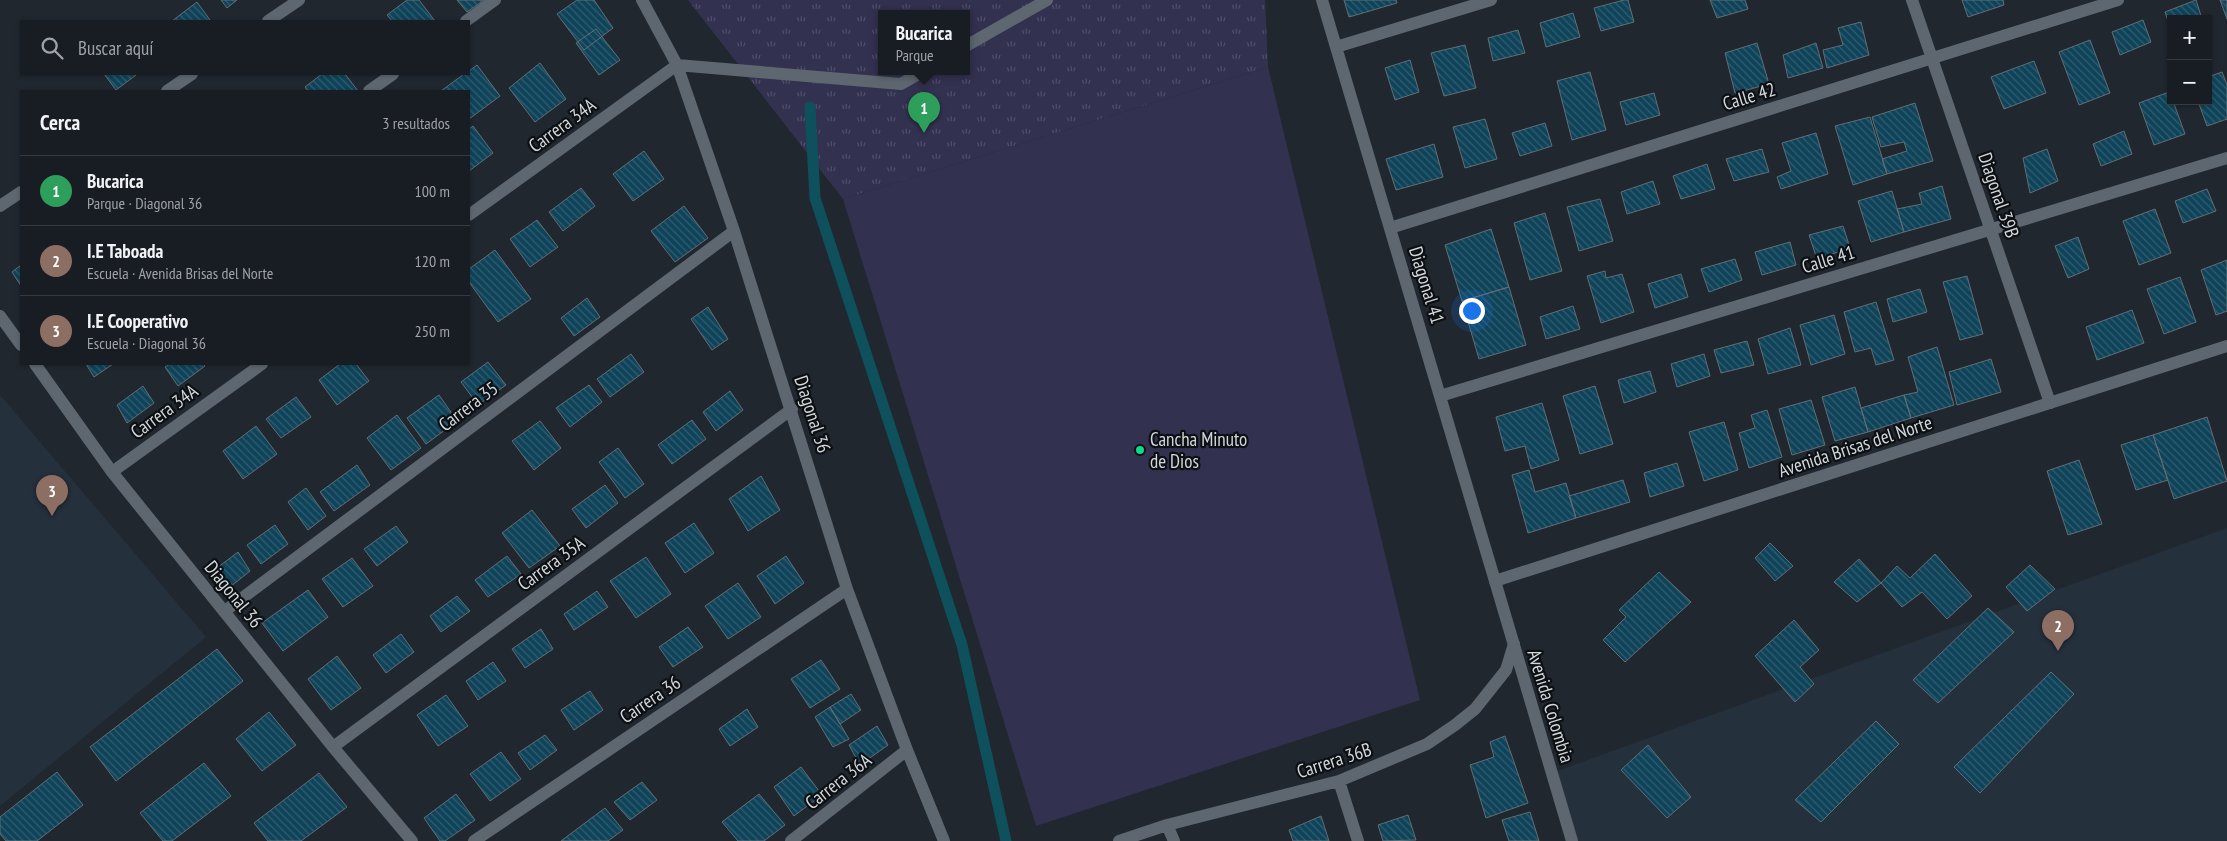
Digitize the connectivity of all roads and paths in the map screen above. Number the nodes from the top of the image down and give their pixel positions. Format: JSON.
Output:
{"nodes":[{"id":1,"x":299,"y":0,"type":"edge"},
{"id":2,"x":495,"y":0,"type":"edge"},
{"id":3,"x":642,"y":0,"type":"edge"},
{"id":4,"x":1047,"y":0,"type":"edge"},
{"id":5,"x":1322,"y":0,"type":"edge"},
{"id":6,"x":1491,"y":0,"type":"edge"},
{"id":7,"x":1912,"y":0,"type":"edge"},
{"id":8,"x":2118,"y":0,"type":"edge"},
{"id":9,"x":269,"y":20,"type":"edge"},
{"id":10,"x":467,"y":20,"type":"edge"},
{"id":11,"x":970,"y":44,"type":"edge"},
{"id":12,"x":1336,"y":47,"type":"junction"},
{"id":13,"x":1932,"y":58,"type":"junction"},
{"id":14,"x":677,"y":65,"type":"junction"},
{"id":15,"x":191,"y":75,"type":"edge"},
{"id":16,"x":392,"y":75,"type":"edge"},
{"id":17,"x":917,"y":75,"type":"edge"},
{"id":18,"x":168,"y":90,"type":"edge"},
{"id":19,"x":370,"y":90,"type":"edge"},
{"id":20,"x":2227,"y":158,"type":"edge"},
{"id":21,"x":20,"y":193,"type":"edge"},
{"id":22,"x":0,"y":206,"type":"edge"},
{"id":23,"x":470,"y":214,"type":"edge"},
{"id":24,"x":1390,"y":228,"type":"junction"},
{"id":25,"x":1991,"y":229,"type":"junction"},
{"id":26,"x":734,"y":231,"type":"junction"},
{"id":27,"x":0,"y":316,"type":"edge"},
{"id":28,"x":20,"y":343,"type":"edge"},
{"id":29,"x":2227,"y":346,"type":"edge"},
{"id":30,"x":36,"y":365,"type":"edge"},
{"id":31,"x":261,"y":365,"type":"edge"},
{"id":32,"x":1440,"y":396,"type":"junction"},
{"id":33,"x":2050,"y":403,"type":"junction"},
{"id":34,"x":792,"y":409,"type":"junction"},
{"id":35,"x":112,"y":472,"type":"junction"},
{"id":36,"x":1495,"y":581,"type":"junction"},
{"id":37,"x":847,"y":589,"type":"junction"},
{"id":38,"x":225,"y":611,"type":"junction"},
{"id":39,"x":1514,"y":644,"type":"junction"},
{"id":40,"x":333,"y":747,"type":"junction"},
{"id":41,"x":908,"y":750,"type":"junction"},
{"id":42,"x":1339,"y":781,"type":"junction"},
{"id":43,"x":1168,"y":825,"type":"junction"},
{"id":44,"x":412,"y":841,"type":"edge"},
{"id":45,"x":474,"y":841,"type":"edge"},
{"id":46,"x":791,"y":841,"type":"edge"},
{"id":47,"x":944,"y":841,"type":"edge"},
{"id":48,"x":1119,"y":841,"type":"edge"},
{"id":49,"x":1174,"y":841,"type":"edge"},
{"id":50,"x":1358,"y":841,"type":"edge"},
{"id":51,"x":1572,"y":841,"type":"edge"}],
"edges":[{"from":1,"to":9,"type":"street"},
{"from":2,"to":10,"type":"street"},
{"from":3,"to":14,"type":"street","name":"Diagonal 36"},
{"from":4,"to":11,"type":"street"},
{"from":5,"to":12,"type":"street","name":"Diagonal 41"},
{"from":6,"to":12,"type":"street"},
{"from":7,"to":13,"type":"street","name":"Diagonal 39B"},
{"from":8,"to":13,"type":"street","name":"Calle 42"},
{"from":12,"to":24,"type":"street","name":"Diagonal 41"},
{"from":13,"to":24,"type":"street","name":"Calle 42"},
{"from":13,"to":25,"type":"street","name":"Diagonal 39B"},
{"from":14,"to":17,"type":"street"},
{"from":14,"to":23,"type":"street","name":"Carrera 34A"},
{"from":14,"to":26,"type":"street","name":"Diagonal 36"},
{"from":15,"to":18,"type":"street"},
{"from":16,"to":19,"type":"street"},
{"from":20,"to":25,"type":"street","name":"Calle 41"},
{"from":21,"to":22,"type":"street"},
{"from":24,"to":32,"type":"street","name":"Diagonal 41"},
{"from":25,"to":32,"type":"street","name":"Calle 41"},
{"from":25,"to":33,"type":"street","name":"Diagonal 39B"},
{"from":26,"to":34,"type":"street","name":"Diagonal 36"},
{"from":26,"to":38,"type":"street","name":"Carrera 35"},
{"from":27,"to":28,"type":"street"},
{"from":29,"to":33,"type":"street","name":"Avenida Brisas del Norte"},
{"from":30,"to":35,"type":"street","name":"Diagonal 36"},
{"from":31,"to":35,"type":"street","name":"Carrera 34A"},
{"from":32,"to":36,"type":"street","name":"Diagonal 41"},
{"from":33,"to":36,"type":"street","name":"Avenida Brisas del Norte"},
{"from":34,"to":37,"type":"street","name":"Diagonal 36"},
{"from":34,"to":40,"type":"street","name":"Carrera 35A"},
{"from":35,"to":38,"type":"street","name":"Diagonal 36"},
{"from":36,"to":39,"type":"street","name":"Avenida Colombia"},
{"from":37,"to":41,"type":"street","name":"Diagonal 36"},
{"from":37,"to":45,"type":"street","name":"Carrera 36"},
{"from":38,"to":40,"type":"street","name":"Diagonal 36"},
{"from":39,"to":42,"type":"street","name":"Carrera 36B"},
{"from":39,"to":51,"type":"street","name":"Avenida Colombia"},
{"from":40,"to":44,"type":"street","name":"Diagonal 36"},
{"from":41,"to":46,"type":"street","name":"Carrera 36A"},
{"from":41,"to":47,"type":"street","name":"Diagonal 36"},
{"from":42,"to":43,"type":"street","name":"Carrera 36B"},
{"from":42,"to":50,"type":"street"},
{"from":43,"to":48,"type":"street","name":"Carrera 36B"},
{"from":43,"to":49,"type":"street"}]}
